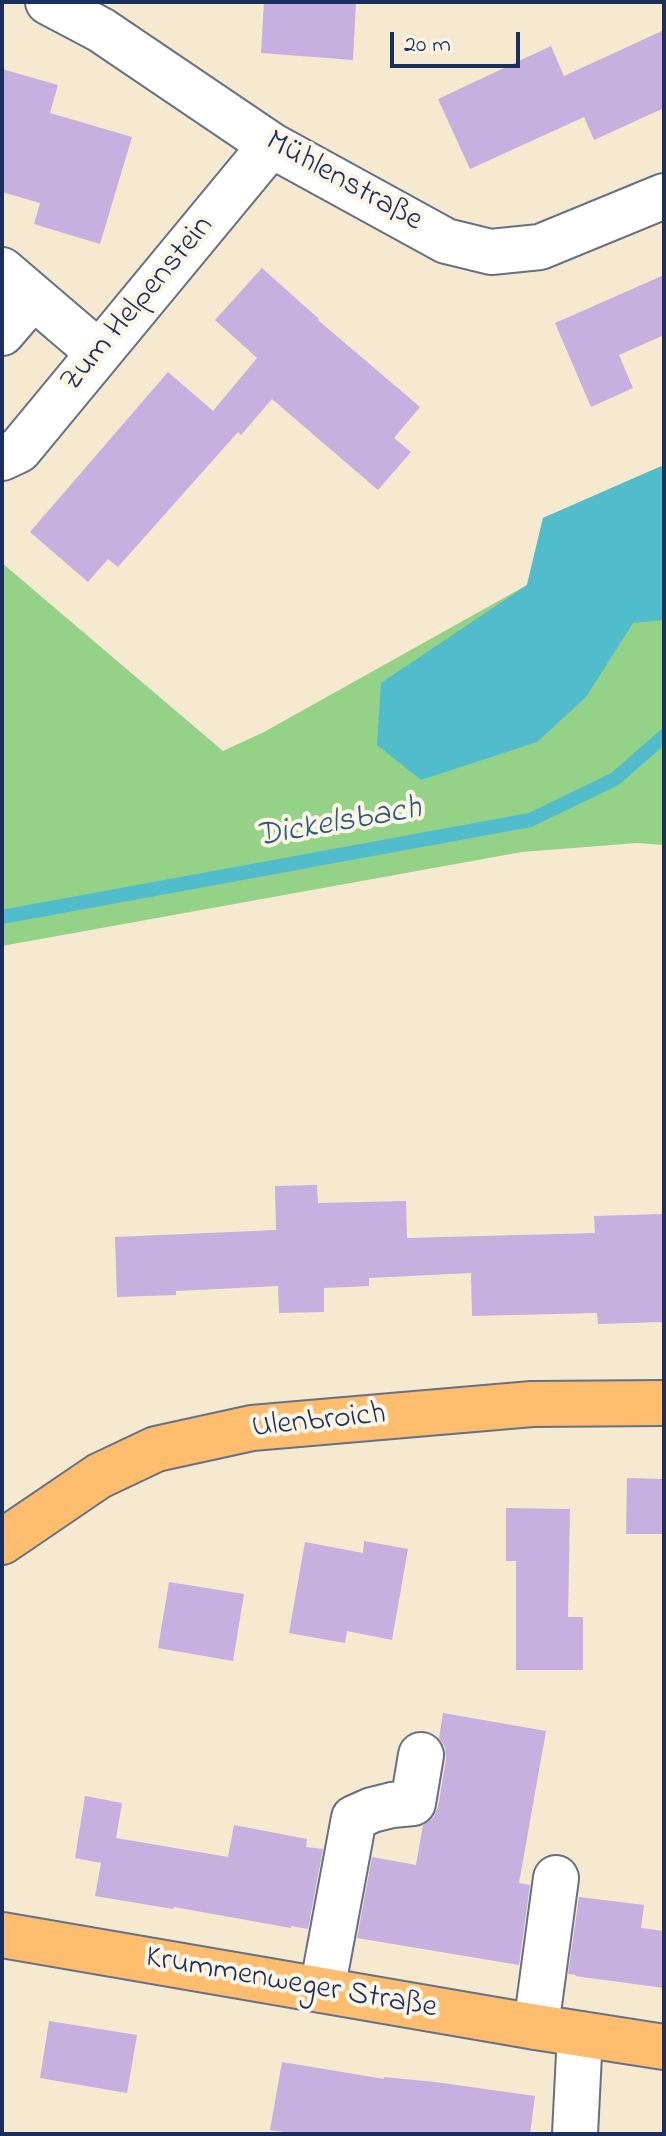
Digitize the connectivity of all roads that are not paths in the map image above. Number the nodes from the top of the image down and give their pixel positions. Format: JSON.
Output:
{"nodes":[{"id":1,"x":48,"y":2,"type":"edge"},
{"id":2,"x":271,"y":145,"type":"junction"},
{"id":3,"x":664,"y":196,"type":"edge"},
{"id":4,"x":18,"y":284,"type":"edge"},
{"id":5,"x":2,"y":333,"type":"edge"},
{"id":6,"x":99,"y":353,"type":"junction"},
{"id":7,"x":2,"y":458,"type":"edge"},
{"id":8,"x":664,"y":1403,"type":"edge"},
{"id":9,"x":2,"y":1542,"type":"edge"},
{"id":10,"x":421,"y":1755,"type":"dead end"},
{"id":11,"x":556,"y":1878,"type":"dead end"},
{"id":12,"x":2,"y":1935,"type":"edge"},
{"id":13,"x":322,"y":1990,"type":"junction"},
{"id":14,"x":536,"y":2027,"type":"junction"},
{"id":15,"x":580,"y":2034,"type":"junction"},
{"id":16,"x":664,"y":2047,"type":"edge"},
{"id":17,"x":575,"y":2134,"type":"edge"}],
"edges":[{"from":1,"to":2,"type":"street","name":"Mühlenstraße"},
{"from":2,"to":3,"type":"street","name":"Mühlenstraße"},
{"from":2,"to":6,"type":"street","name":"Zum Helpenstein"},
{"from":4,"to":5,"type":"street"},
{"from":4,"to":6,"type":"street"},
{"from":6,"to":7,"type":"street","name":"Zum Helpenstein"},
{"from":8,"to":9,"type":"main road","name":"Ulenbroich"},
{"from":10,"to":13,"type":"street"},
{"from":11,"to":14,"type":"street"},
{"from":12,"to":13,"type":"main road","name":"Krummenweger Straße"},
{"from":13,"to":14,"type":"main road","name":"Krummenweger Straße"},
{"from":14,"to":15,"type":"main road","name":"Krummenweger Straße"},
{"from":15,"to":16,"type":"main road","name":"Krummenweger Straße"},
{"from":15,"to":17,"type":"street"}]}
